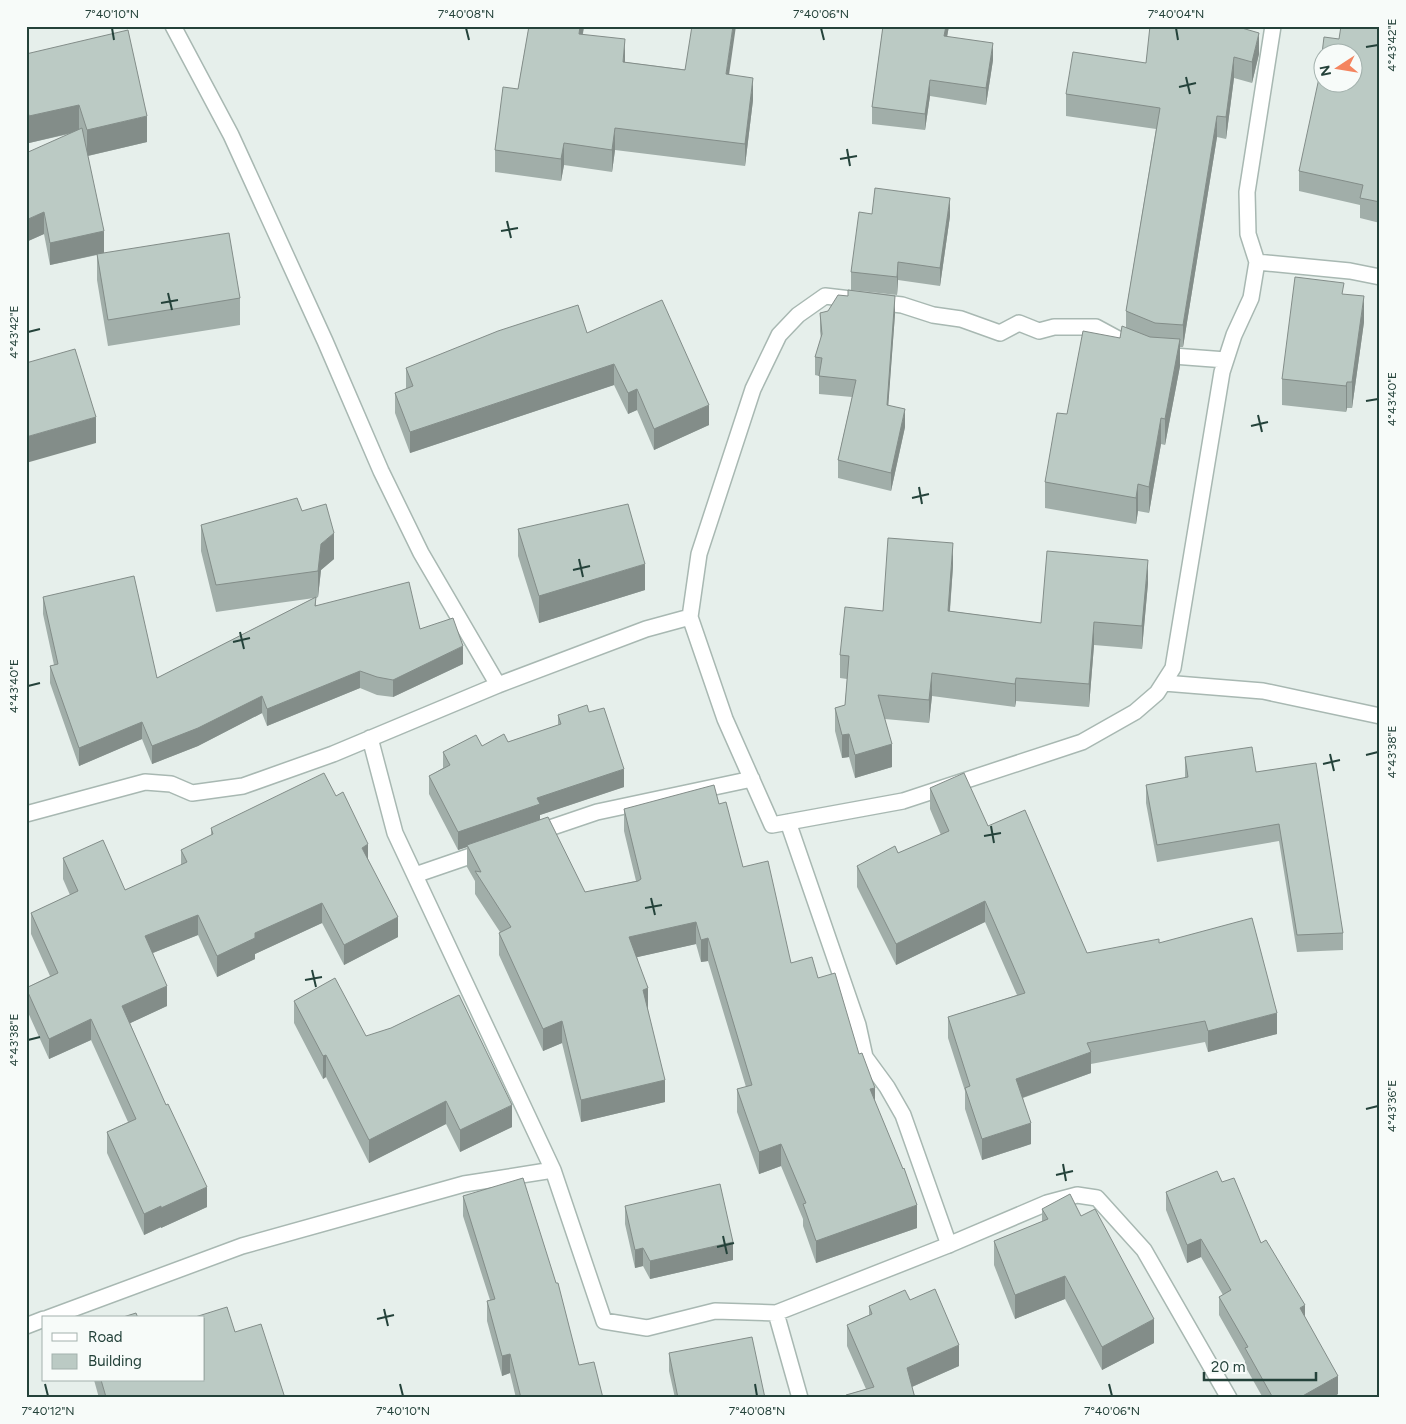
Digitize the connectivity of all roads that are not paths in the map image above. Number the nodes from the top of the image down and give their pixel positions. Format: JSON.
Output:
{"nodes":[{"id":1,"x":173,"y":26,"type":"edge"},
{"id":2,"x":1273,"y":26,"type":"edge"},
{"id":3,"x":1257,"y":262,"type":"junction"},
{"id":4,"x":1380,"y":278,"type":"edge"},
{"id":5,"x":1226,"y":360,"type":"junction"},
{"id":6,"x":690,"y":617,"type":"junction"},
{"id":7,"x":1164,"y":683,"type":"junction"},
{"id":8,"x":498,"y":685,"type":"junction"},
{"id":9,"x":1380,"y":716,"type":"edge"},
{"id":10,"x":370,"y":738,"type":"junction"},
{"id":11,"x":752,"y":779,"type":"junction"},
{"id":12,"x":26,"y":814,"type":"edge"},
{"id":13,"x":788,"y":822,"type":"junction"},
{"id":14,"x":524,"y":837,"type":"edge"},
{"id":15,"x":497,"y":846,"type":"edge"},
{"id":16,"x":415,"y":875,"type":"junction"},
{"id":17,"x":553,"y":1170,"type":"junction"},
{"id":18,"x":949,"y":1245,"type":"junction"},
{"id":19,"x":776,"y":1313,"type":"junction"},
{"id":20,"x":53,"y":1316,"type":"edge"},
{"id":21,"x":42,"y":1320,"type":"edge"},
{"id":22,"x":26,"y":1326,"type":"edge"},
{"id":23,"x":800,"y":1398,"type":"edge"},
{"id":24,"x":1229,"y":1398,"type":"edge"}],
"edges":[{"from":1,"to":8,"type":"street"},
{"from":2,"to":3,"type":"street"},
{"from":3,"to":4,"type":"street"},
{"from":3,"to":5,"type":"street"},
{"from":5,"to":6,"type":"street"},
{"from":5,"to":7,"type":"street"},
{"from":6,"to":8,"type":"street"},
{"from":6,"to":11,"type":"street"},
{"from":7,"to":9,"type":"street"},
{"from":7,"to":13,"type":"street"},
{"from":8,"to":10,"type":"street"},
{"from":10,"to":12,"type":"street"},
{"from":10,"to":16,"type":"street"},
{"from":11,"to":13,"type":"street"},
{"from":11,"to":14,"type":"street"},
{"from":13,"to":18,"type":"street"},
{"from":15,"to":16,"type":"street"},
{"from":16,"to":17,"type":"street"},
{"from":17,"to":19,"type":"street"},
{"from":17,"to":20,"type":"street"},
{"from":18,"to":19,"type":"street"},
{"from":18,"to":24,"type":"street"},
{"from":19,"to":23,"type":"street"},
{"from":21,"to":22,"type":"street"}]}
